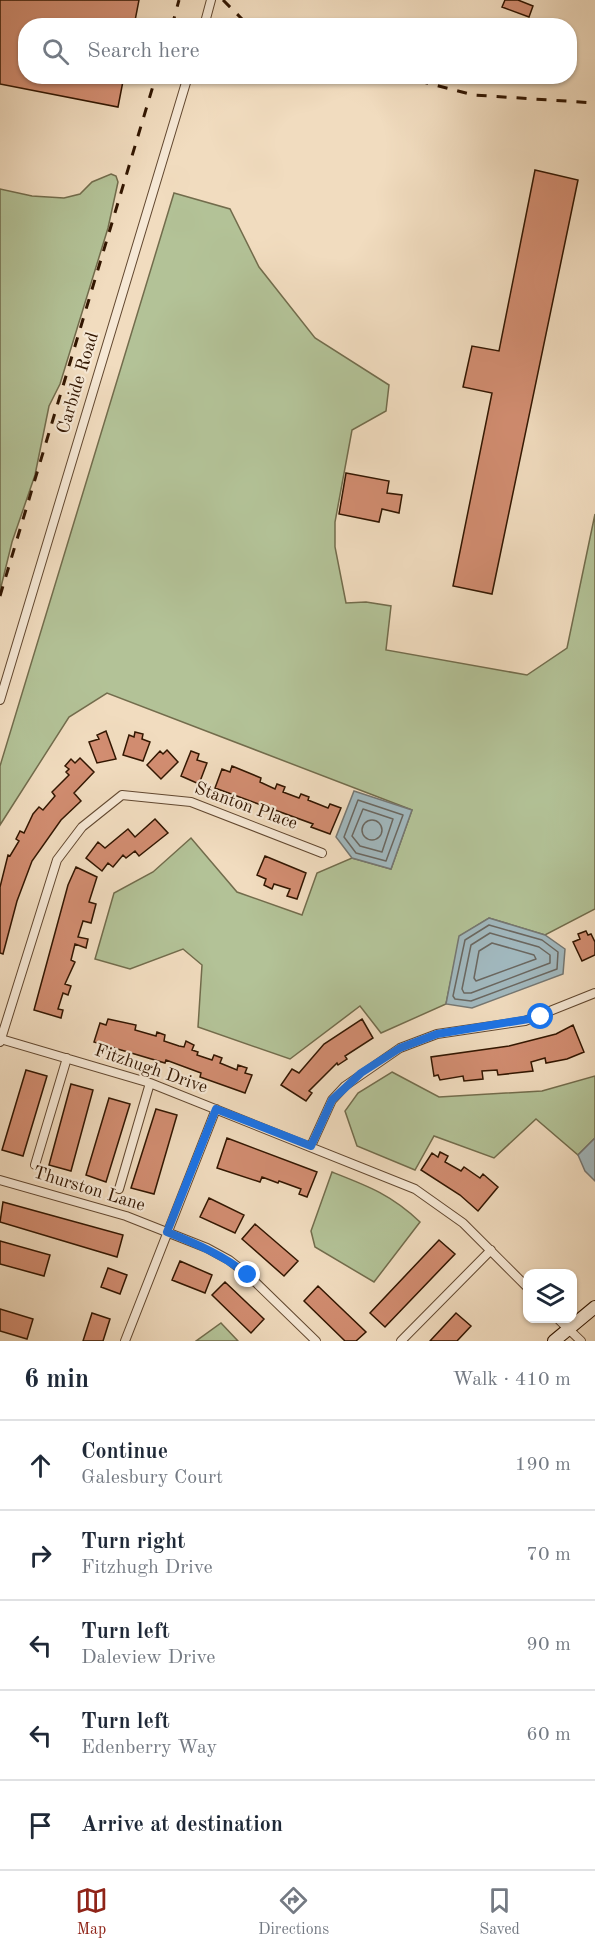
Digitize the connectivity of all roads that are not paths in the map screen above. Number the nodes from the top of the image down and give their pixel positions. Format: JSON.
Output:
{"nodes":[{"id":1,"x":211,"y":0,"type":"edge"},
{"id":2,"x":206,"y":18,"type":"edge"},
{"id":3,"x":186,"y":84,"type":"edge"},
{"id":4,"x":0,"y":700,"type":"edge"},
{"id":5,"x":322,"y":853,"type":"dead end"},
{"id":6,"x":595,"y":993,"type":"edge"},
{"id":7,"x":1,"y":1041,"type":"edge"},
{"id":8,"x":67,"y":1059,"type":"junction"},
{"id":9,"x":150,"y":1083,"type":"junction"},
{"id":10,"x":216,"y":1109,"type":"junction"},
{"id":11,"x":311,"y":1146,"type":"junction"},
{"id":12,"x":35,"y":1165,"type":"dead end"},
{"id":13,"x":0,"y":1180,"type":"edge"},
{"id":14,"x":119,"y":1189,"type":"dead end"},
{"id":15,"x":167,"y":1232,"type":"junction"},
{"id":16,"x":491,"y":1250,"type":"junction"},
{"id":17,"x":523,"y":1283,"type":"edge"},
{"id":18,"x":595,"y":1307,"type":"edge"},
{"id":19,"x":562,"y":1323,"type":"edge"},
{"id":20,"x":568,"y":1330,"type":"junction"},
{"id":21,"x":124,"y":1341,"type":"edge"},
{"id":22,"x":316,"y":1341,"type":"edge"},
{"id":23,"x":401,"y":1341,"type":"edge"},
{"id":24,"x":554,"y":1341,"type":"edge"},
{"id":25,"x":581,"y":1341,"type":"edge"}],
"edges":[{"from":1,"to":2,"type":"street"},
{"from":3,"to":4,"type":"street","name":"Carbide Road"},
{"from":5,"to":7,"type":"street","name":"Stanton Place"},
{"from":6,"to":11,"type":"street"},
{"from":7,"to":8,"type":"street","name":"Fitzhugh Drive"},
{"from":8,"to":9,"type":"street","name":"Fitzhugh Drive"},
{"from":8,"to":12,"type":"street"},
{"from":9,"to":10,"type":"street","name":"Fitzhugh Drive"},
{"from":9,"to":14,"type":"street"},
{"from":10,"to":11,"type":"street","name":"Fitzhugh Drive"},
{"from":10,"to":15,"type":"street"},
{"from":11,"to":16,"type":"street","name":"Fitzhugh Drive"},
{"from":13,"to":15,"type":"street","name":"Thurston Lane"},
{"from":15,"to":21,"type":"street"},
{"from":15,"to":22,"type":"street","name":"Thurston Lane"},
{"from":16,"to":17,"type":"street","name":"Fitzhugh Drive"},
{"from":16,"to":23,"type":"street"},
{"from":18,"to":20,"type":"main road"},
{"from":19,"to":20,"type":"street"},
{"from":20,"to":24,"type":"main road"},
{"from":20,"to":25,"type":"street"}]}
